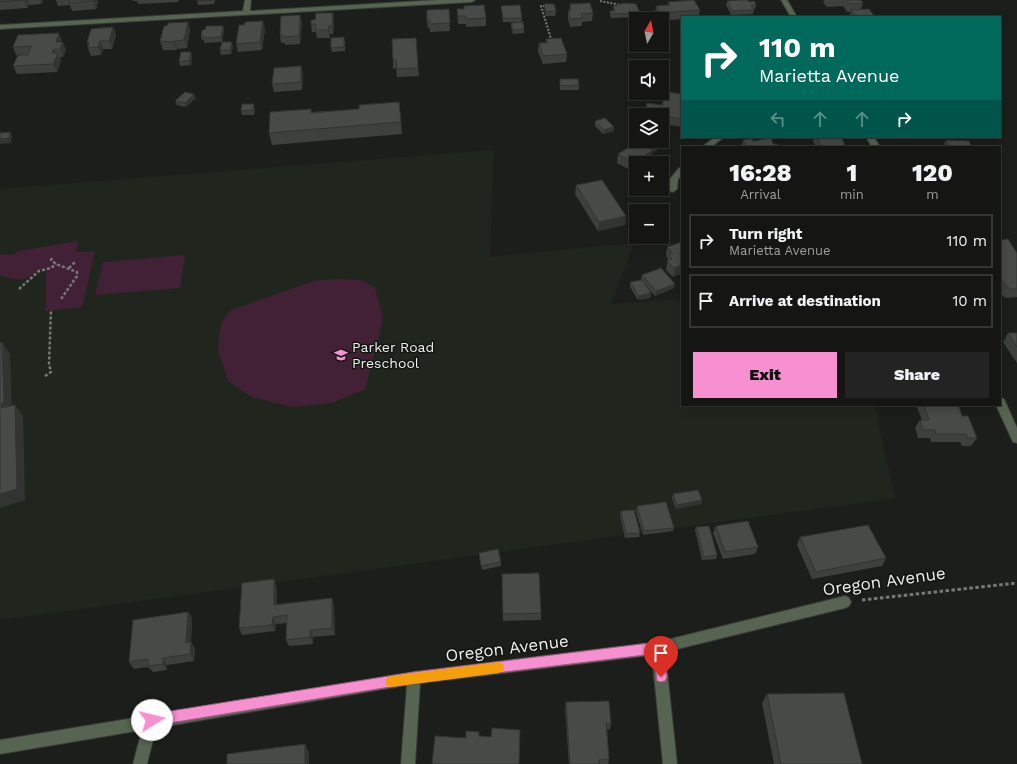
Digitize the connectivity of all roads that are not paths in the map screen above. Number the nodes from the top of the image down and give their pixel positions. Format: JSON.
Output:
{"nodes":[{"id":1,"x":248,"y":0,"type":"edge"},
{"id":2,"x":472,"y":0,"type":"edge"},
{"id":3,"x":784,"y":0,"type":"edge"},
{"id":4,"x":246,"y":13,"type":"junction"},
{"id":5,"x":793,"y":16,"type":"edge"},
{"id":6,"x":0,"y":27,"type":"edge"},
{"id":7,"x":719,"y":138,"type":"edge"},
{"id":8,"x":707,"y":146,"type":"edge"},
{"id":9,"x":681,"y":171,"type":"edge"},
{"id":10,"x":673,"y":189,"type":"dead end"},
{"id":11,"x":1001,"y":404,"type":"edge"},
{"id":12,"x":1017,"y":439,"type":"edge"},
{"id":13,"x":845,"y":602,"type":"road end"},
{"id":14,"x":658,"y":648,"type":"junction"},
{"id":15,"x":414,"y":678,"type":"junction"},
{"id":16,"x":152,"y":720,"type":"junction"},
{"id":17,"x":0,"y":747,"type":"edge"},
{"id":18,"x":140,"y":764,"type":"edge"},
{"id":19,"x":408,"y":764,"type":"edge"},
{"id":20,"x":670,"y":764,"type":"edge"}],
"edges":[{"from":1,"to":4,"type":"street"},
{"from":2,"to":4,"type":"street"},
{"from":3,"to":5,"type":"street"},
{"from":4,"to":6,"type":"street"},
{"from":7,"to":8,"type":"street"},
{"from":9,"to":10,"type":"street"},
{"from":11,"to":12,"type":"street"},
{"from":13,"to":14,"type":"street","name":"Oregon Avenue"},
{"from":14,"to":15,"type":"street","name":"Oregon Avenue"},
{"from":14,"to":20,"type":"street"},
{"from":15,"to":16,"type":"street","name":"Oregon Avenue"},
{"from":15,"to":19,"type":"street"},
{"from":16,"to":17,"type":"street","name":"Oregon Avenue"},
{"from":16,"to":18,"type":"street"}]}
